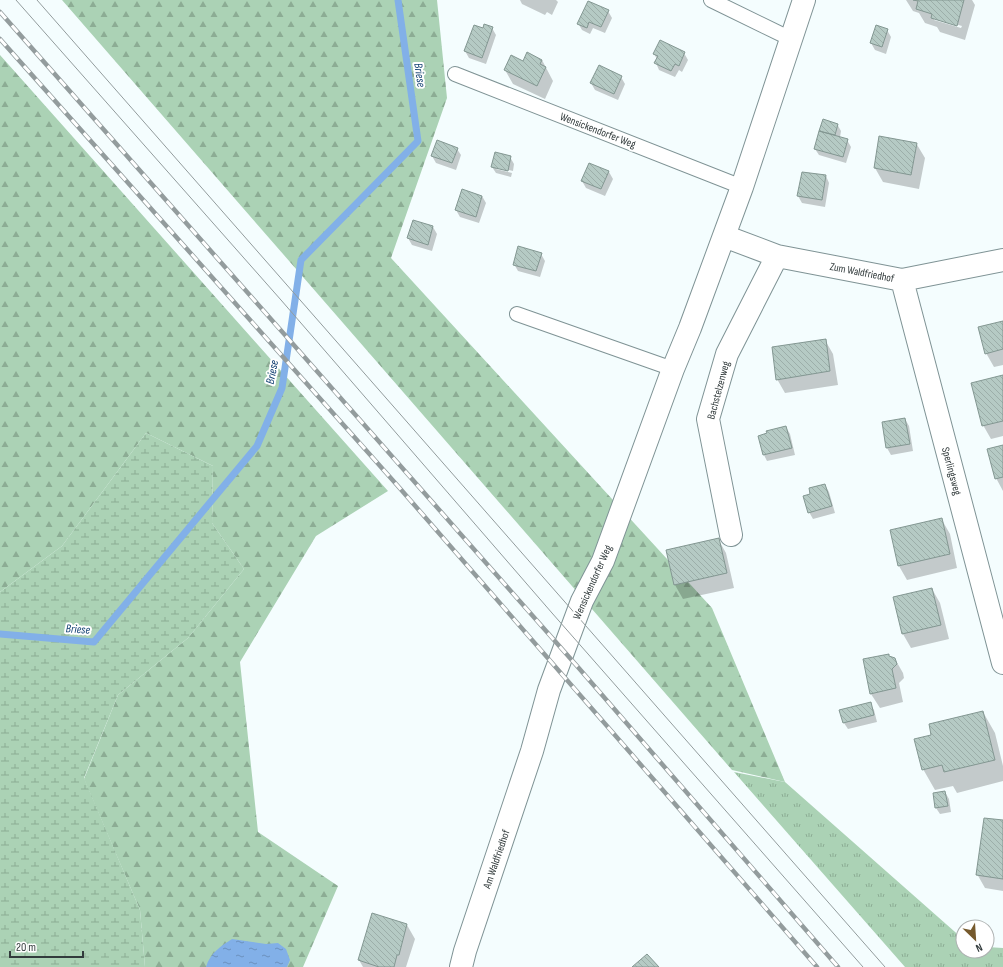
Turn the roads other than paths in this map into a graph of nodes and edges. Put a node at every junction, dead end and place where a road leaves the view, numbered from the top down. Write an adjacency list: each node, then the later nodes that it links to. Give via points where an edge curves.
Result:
1 (710, 0): 3 (lane)
2 (804, 0): 3 (street, Wensickendorfer Weg)
3 (791, 39): 5 (street, Wensickendorfer Weg)
4 (455, 74): 5 (lane, Wensickendorfer Weg)
5 (742, 186): 6 (street, Wensickendorfer Weg)
6 (724, 236): 7 (street, Zum Waldfriedhof); 11 (street, Wensickendorfer Weg)
7 (777, 256): 9 (street, Zum Waldfriedhof); 12 (street, Bachstelzenweg, via 727,354 708,419)
8 (1003, 260): 9 (street, Zum Waldfriedhof)
9 (902, 280): 13 (street, Sperlingsweg)
10 (517, 314): 11 (lane)
11 (673, 369): 14 (street, Wensickendorfer Weg, via 603,561 582,601 554,675)
12 (731, 535)
13 (1003, 663)
14 (532, 751): 15 (street, Am Waldfriedhof)
15 (461, 967)

